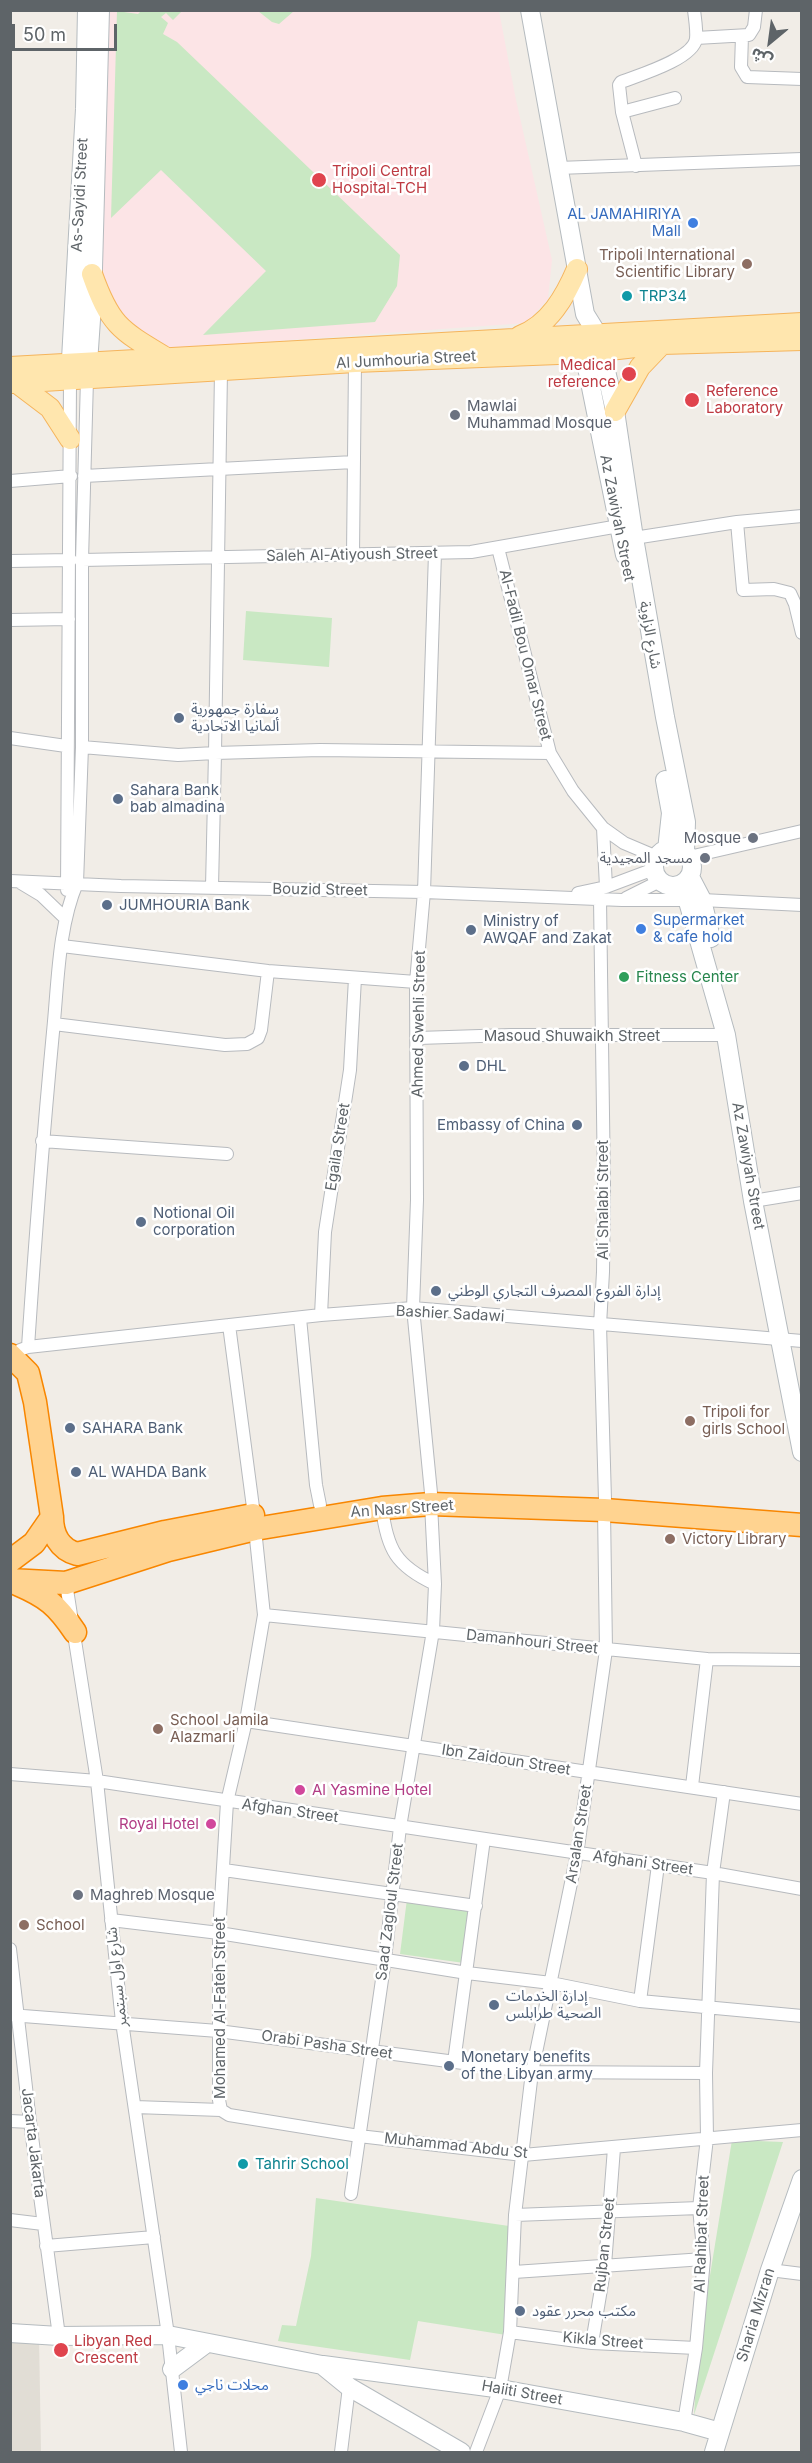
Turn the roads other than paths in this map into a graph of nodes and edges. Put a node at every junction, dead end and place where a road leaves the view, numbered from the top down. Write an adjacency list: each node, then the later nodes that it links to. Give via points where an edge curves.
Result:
1 (87, 10): 24 (main road, As-Sayidi Street)
2 (100, 10): 15 (main road, As-Sayidi Street)
3 (530, 10): 13 (main road)
4 (694, 10): 7 (street)
5 (756, 10): 6 (street, via 753,30)
6 (742, 36): 7 (street); 8 (street, via 741,67 747,76)
7 (696, 38): 10 (street, via 692,48 676,60 621,82 618,90)
8 (801, 79)
9 (675, 98): 10 (street)
10 (622, 112): 12 (street)
11 (801, 159): 12 (street)
12 (636, 166): 13 (street)
13 (558, 168): 14 (main road)
14 (577, 269): 17 (main road, via 564,295 540,326); 19 (main road, شارع الزاوية)
15 (93, 274): 21 (main road, via 101,301 113,321); 24 (main road, As-Sayidi Street)
16 (801, 323): 19 (main road, Al Jumhouria Street)
17 (508, 339): 19 (main road, Al Jumhouria Street); 21 (main road, Al Jumhouria Street)
18 (801, 340): 20 (main road, Al Jumhouria Street)
19 (591, 344): 20 (main road, Al Jumhouria Street); 22 (main road, Al Jumhouria Street); 26 (main road, شارع الزاوية); 34 (main road, Az Zawiyah Street)
20 (662, 344): 26 (main road, via 640,367)
21 (165, 357): 24 (main road, Al Jumhouria Street)
22 (355, 362): 23 (main road, Al Jumhouria Street); 28 (street)
23 (221, 370): 24 (main road, Al Jumhouria Street); 29 (street)
24 (79, 371): 25 (main road, Al Jumhouria Street); 27 (street); 30 (street)
25 (13, 378): 27 (main road, via 50,408)
26 (615, 411): 35 (main road, شارع الزاوية)
27 (70, 439): 30 (street)
28 (354, 462): 29 (street); 38 (street)
29 (219, 469): 30 (street); 39 (street)
30 (78, 476): 31 (street); 40 (street)
31 (10, 481)
32 (801, 516): 33 (street)
33 (737, 522): 35 (street); 44 (street, via 743,590 790,593)
34 (619, 526): 36 (street, Saleh Al-Atiyoush Street); 53 (main road, Az Zawiyah Street, via 669,796)
35 (634, 538): 53 (main road, شارع الزاوية, via 686,822)
36 (498, 548): 37 (street, Saleh Al-Atiyoush Street); 50 (street, Al-Fadil Bou Omar Street)
37 (435, 554): 38 (street, Saleh Al-Atiyoush Street); 48 (street, Ahmed Swehli Street)
38 (353, 555): 39 (street, Saleh Al-Atiyoush Street)
39 (218, 558): 40 (street, Saleh Al-Atiyoush Street); 49 (street)
40 (76, 560): 41 (street, Saleh Al-Atiyoush Street); 43 (street); 47 (street)
41 (10, 561)
42 (10, 620): 43 (street)
43 (69, 620): 46 (street)
44 (801, 633)
45 (10, 738): 46 (street)
46 (66, 746): 55 (street)
47 (82, 747): 49 (street, via 167,754); 55 (street)
48 (430, 752): 49 (street); 50 (street); 59 (street, Ahmed Swehli Street)
49 (215, 753): 56 (street)
50 (550, 753): 51 (street, Al-Fadil Bou Omar Street, via 573,791)
51 (603, 828): 53 (street, Al-Fadil Bou Omar Street, via 624,843); 57 (street)
52 (801, 831): 53 (street)
53 (669, 861): 57 (street); 58 (main road, via 671,886); 58 (main road, Az Zawiyah Street, via 693,867); 62 (street)
54 (14, 881): 55 (street, Bouzid Street); 64 (street, via 41,895)
55 (71, 883): 56 (street, Bouzid Street); 64 (street)
56 (212, 887): 59 (street, Bouzid Street)
57 (606, 887): 60 (street)
58 (691, 890): 62 (street); 63 (street); 70 (main road, Az Zawiyah Street, via 720,987)
59 (424, 892): 60 (street, Bouzid Street); 68 (street, Ahmed Swehli Street)
60 (562, 897): 61 (street)
61 (600, 899): 62 (street); 71 (street, Ali Shalabi Street)
62 (622, 900)
63 (801, 905)
64 (66, 919): 65 (street)
65 (62, 946): 66 (street); 69 (street)
66 (268, 971): 67 (street); 69 (street, via 261,1030 258,1038 247,1044 225,1045)
67 (355, 978): 68 (street); 78 (street, Egaila Street, via 350,1070 325,1232)
68 (416, 982): 72 (street, Ahmed Swehli Street)
69 (54, 1024): 73 (street)
70 (724, 1026): 71 (street, Masoud Shuwaikh Street); 76 (main road, Az Zawiyah Street)
71 (602, 1037): 72 (street, Masoud Shuwaikh Street); 81 (street, Ali Shalabi Street)
72 (418, 1038): 77 (street, Ahmed Swehli Street)
73 (42, 1141): 74 (street); 84 (street)
74 (227, 1154)
75 (801, 1193): 76 (street)
76 (753, 1201): 82 (main road, Az Zawiyah Street)
77 (413, 1308): 78 (street, Bashier Sadawi); 81 (street, Bashier Sadawi); 86 (street, Ahmed Swehli Street)
78 (321, 1315): 79 (street, Bashier Sadawi)
79 (300, 1318): 80 (street, Bashier Sadawi); 87 (street)
80 (229, 1325): 84 (street, Bashier Sadawi); 92 (street, Mohamed Al-Fateh Street)
81 (600, 1325): 82 (street, Bashier Sadawi); 88 (street, Ali Shalabi Street)
82 (781, 1340): 83 (street, Bashier Sadawi); 85 (main road, Az Zawiyah Street)
83 (801, 1341)
84 (16, 1352): 91 (highway, via 35,1402)
85 (801, 1452)
86 (431, 1499): 87 (highway, An Nasr Street, via 379,1496); 88 (highway, An Nasr Street); 89 (highway, An Nasr Street); 99 (street, Ahmed Swehli Street)
87 (320, 1505): 92 (highway, An Nasr Street)
88 (605, 1505): 90 (highway, An Nasr Street); 93 (highway, An Nasr Street); 103 (street, Arsalan Street)
89 (382, 1508): 92 (highway, An Nasr Street); 99 (street, via 386,1536 399,1559 418,1576)
90 (801, 1514)
91 (52, 1517): 94 (highway); 96 (highway, via 34,1543)
92 (255, 1522): 95 (highway, An Nasr Street, via 165,1532); 98 (highway, An Nasr Street); 100 (street, Mohamed Al-Fateh Street)
93 (801, 1525)
94 (57, 1540): 95 (highway); 98 (highway, via 57,1558)
95 (77, 1554): 98 (highway, via 71,1567 76,1575)
96 (10, 1561)
97 (10, 1580): 98 (highway, An Nasr Street); 102 (highway, via 60,1609)
98 (65, 1581): 102 (street, شارع اول سبتمبر)
99 (435, 1584): 101 (street, Saad Zagloul Street)
100 (264, 1615): 101 (street, Damanhouri Street); 106 (street, Mohamed Al-Fateh Street)
101 (433, 1631): 103 (street, Damanhouri Street); 107 (street, Saad Zagloul Street)
102 (75, 1632): 110 (street, شارع اول سبتمبر)
103 (606, 1650): 104 (street, Damanhouri Street); 108 (street, Arsalan Street)
104 (707, 1659): 105 (street, Damanhouri Street); 111 (street)
105 (801, 1660)
106 (246, 1721): 107 (street, Ibn Zaidoun Street); 113 (street, Mohamed Al-Fateh Street)
107 (413, 1746): 108 (street, Ibn Zaidoun Street); 115 (street, Saad Zagloul Street)
108 (588, 1772): 111 (street, Ibn Zaidoun Street); 117 (street, Arsalan Street)
109 (10, 1774): 110 (street, Afghan Street)
110 (97, 1781): 113 (street, Afghan Street); 124 (street, شارع اول سبتمبر)
111 (692, 1786): 112 (street, Ibn Zaidoun Street)
112 (724, 1792): 114 (street, Ibn Zaidoun Street); 120 (street, Al Rahibat Street)
113 (227, 1802): 115 (street, Afghan Street); 119 (street, Mohamed Al-Fateh Street)
114 (801, 1804)
115 (400, 1827): 116 (street, Afghan Street); 122 (street, Saad Zagloul Street)
116 (484, 1839): 117 (street, Afghani Street); 123 (street)
117 (577, 1854): 118 (street, Afghani Street); 129 (street, Arsalan Street)
118 (658, 1865): 120 (street, Afghani Street); 130 (street)
119 (224, 1870): 122 (street); 125 (street, Mohamed Al-Fateh Street)
120 (714, 1873): 121 (street, Afghani Street); 131 (street, Al Rahibat Street)
121 (801, 1889)
122 (393, 1894): 123 (street); 127 (street, Saad Zagloul Street)
123 (476, 1906): 128 (street)
124 (111, 1920): 125 (street); 134 (street, شارع اول سبتمبر)
125 (219, 1932): 127 (street); 135 (street, Mohamed Al-Fateh Street)
126 (10, 1949): 132 (street, Jacarta Jakarta)
127 (385, 1959): 128 (street); 136 (street, Saad Zagloul Street)
128 (467, 1973): 129 (street); 137 (street)
129 (551, 1983): 130 (street); 138 (street, Arsalan Street)
130 (640, 2001): 131 (street)
131 (709, 2009): 133 (street); 139 (street, Al Rahibat Street)
132 (14, 2015): 134 (street, Orabi Pasha Street); 143 (street, Jacarta Jakarta)
133 (801, 2016)
134 (122, 2022): 135 (street, Orabi Pasha Street); 140 (street, شارع اول سبتمبر)
135 (218, 2031): 136 (street, Orabi Pasha Street); 141 (street, Mohamed Al-Fateh Street)
136 (373, 2051): 137 (street, Orabi Pasha Street); 145 (street, Saad Zagloul Street)
137 (454, 2062): 138 (street, Orabi Pasha Street)
138 (532, 2072): 139 (street, Orabi Pasha Street); 148 (street, Arsalan Street)
139 (706, 2073): 146 (street, Al Rahibat Street)
140 (135, 2107): 141 (street, Muhammad Abdu St); 156 (street, شارع اول سبتمبر)
141 (221, 2110): 145 (street, Muhammad Abdu St, via 229,2115)
142 (10, 2121): 143 (street)
143 (30, 2122): 155 (street, Jacarta Jakarta)
144 (801, 2130): 146 (street, Muhammad Abdu St)
145 (359, 2136): 148 (street, Muhammad Abdu St); 150 (street, Saad Zagloul Street)
146 (707, 2138): 147 (street, Muhammad Abdu St); 151 (street, Al Rahibat Street)
147 (614, 2148): 148 (street, Muhammad Abdu St); 152 (street, Rujban Street)
148 (523, 2155): 153 (street, Arsalan Street)
149 (801, 2179): 160 (main road, Sharia Mizran)
150 (351, 2194)
151 (699, 2208): 152 (street); 158 (street, Al Rahibat Street)
152 (609, 2213): 153 (street); 159 (street, Rujban Street)
153 (515, 2215): 161 (street, Arsalan Street)
154 (10, 2220): 155 (street)
155 (44, 2224): 157 (street, Jacarta Jakarta)
156 (154, 2237): 157 (street); 165 (street, شارع اول سبتمبر)
157 (46, 2246): 166 (street, Jacarta Jakarta)
158 (704, 2259): 159 (street); 169 (street, Al Rahibat Street)
159 (605, 2265): 161 (street); 168 (street, Rujban Street)
160 (770, 2270): 162 (street); 175 (main road, Sharia Mizran)
161 (514, 2272): 163 (street, Arsalan Street)
162 (801, 2274)
163 (510, 2332): 168 (street, Kikla Street); 173 (street, Arsalan Street)
164 (10, 2333): 166 (main road, Haiiti Street)
165 (168, 2335): 166 (main road, Haiiti Street); 167 (main road, Haiiti Street); 171 (street, شارع اول سبتمبر)
166 (59, 2336)
167 (207, 2343): 170 (main road, Haiiti Street); 171 (main road)
168 (592, 2343): 169 (street, Kikla Street)
169 (696, 2348): 174 (street, Al Rahibat Street)
170 (322, 2365): 172 (main road, Haiiti Street); 173 (main road, Haiiti Street)
171 (172, 2369): 176 (street, شارع اول سبتمبر)
172 (350, 2387): 177 (street); 178 (main road, Haiiti Street)
173 (500, 2389): 174 (main road, Haiiti Street); 179 (street, Arsalan Street)
174 (684, 2422): 175 (main road, Haiiti Street)
175 (720, 2432): 180 (main road, Sharia Mizran)
176 (181, 2452)
177 (341, 2452)
178 (461, 2452)
179 (476, 2452)
180 (714, 2452)

